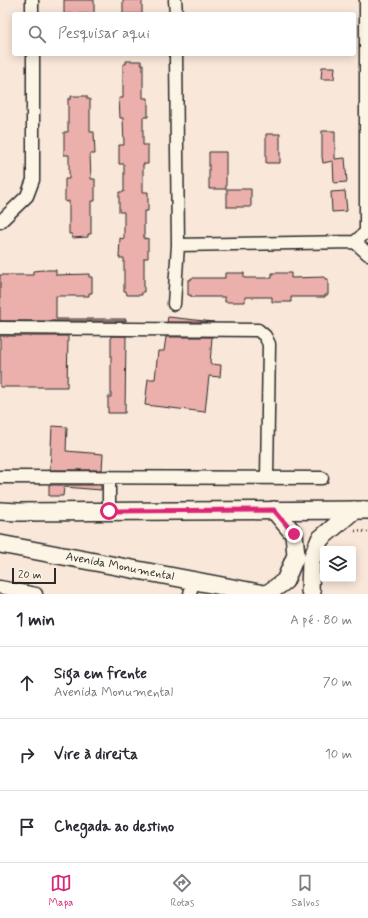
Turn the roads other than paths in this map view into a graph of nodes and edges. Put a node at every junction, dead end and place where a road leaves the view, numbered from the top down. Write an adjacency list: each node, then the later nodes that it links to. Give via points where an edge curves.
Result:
1 (32, 0): 4 (street)
2 (176, 0): 5 (street)
3 (366, 0): 9 (street)
4 (32, 12)
5 (176, 12)
6 (33, 56): 8 (street, via 33,180 27,196)
7 (176, 56): 11 (street)
8 (0, 222)
9 (367, 233): 10 (street)
10 (355, 242): 11 (street); 12 (street)
11 (178, 245): 13 (street)
12 (368, 254)
13 (174, 304)
14 (0, 328): 17 (street, via 258,330 269,344)
15 (0, 477): 16 (street)
16 (109, 477): 17 (street); 22 (street)
17 (267, 478): 18 (street)
18 (322, 478)
19 (0, 510): 22 (street)
20 (274, 510): 21 (street); 22 (street); 27 (street, via 294,534 296,555 285,581)
21 (361, 510): 28 (street, via 320,539 311,561)
22 (109, 511)
23 (0, 544): 25 (street, Avenida Monumental)
24 (0, 587): 26 (street)
25 (198, 588): 27 (street, Avenida Monumental)
26 (36, 594)
27 (265, 594)
28 (312, 594)

